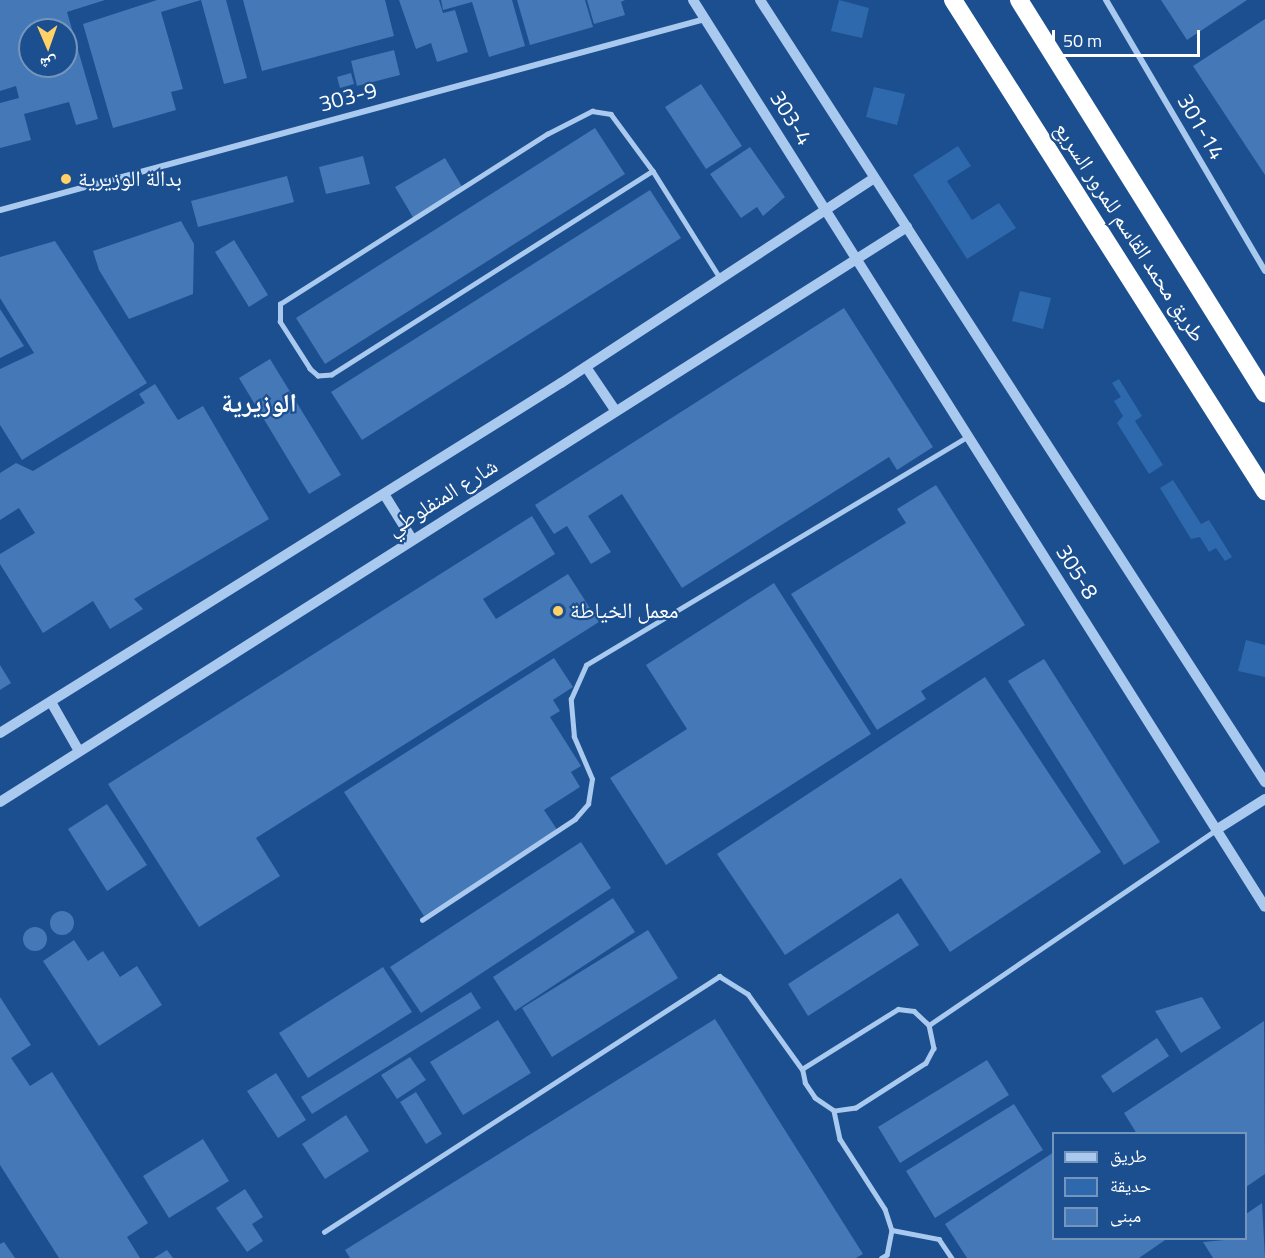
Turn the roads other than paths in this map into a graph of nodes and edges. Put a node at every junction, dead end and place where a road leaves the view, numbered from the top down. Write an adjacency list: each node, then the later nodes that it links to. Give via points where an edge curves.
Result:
1 (693, 0): 6 (street, 303-4)
2 (760, 0): 8 (street, 303-4)
3 (953, 0): 19 (highway, طريق محمد القاسم للمرور السريع)
4 (1019, 0): 16 (highway, طريق محمد القاسم للمرور السريع)
5 (1106, 0): 13 (street, 301-14)
6 (705, 19): 9 (street, 303-4); 10 (street, 303-9)
7 (653, 171): 7 (lane, via 332,375 318,376 310,369 280,322 280,304 547,134 592,111 611,114); 14 (lane)
8 (874, 178): 9 (street, شارع المنفلوطي); 11 (street, 303-4)
9 (825, 208): 12 (street, 303-4); 14 (street, شارع المنفلوطي)
10 (0, 210)
11 (907, 227): 12 (street, شارع المنفلوطي); 25 (street, 305-8)
12 (856, 257): 17 (street, شارع المنفلوطي); 18 (street, 305-8)
13 (1265, 271)
14 (720, 278): 15 (street, شارع المنفلوطي)
15 (586, 367): 17 (street); 20 (street, شارع المنفلوطي)
16 (1265, 394)
17 (615, 410): 21 (street, شارع المنفلوطي)
18 (969, 436): 28 (street, 305-8); 30 (lane, via 586,665 571,699 574,737 592,779 588,804 576,819)
19 (1265, 491)
20 (384, 494): 21 (street); 22 (street, شارع المنفلوطي)
21 (412, 539): 24 (street, شارع المنفلوطي)
22 (51, 702): 23 (street, شارع المنفلوطي); 24 (street)
23 (0, 734)
24 (79, 751): 27 (street, شارع المنفلوطي)
25 (1265, 782)
26 (1265, 799): 28 (street)
27 (0, 802)
28 (1216, 830): 29 (street, 305-8); 31 (lane)
29 (1265, 907)
30 (422, 920)
31 (929, 1025): 32 (lane, via 914,1011 898,1009); 33 (lane, via 934,1048 926,1063 856,1108)
32 (802, 1069): 33 (lane, via 815,1098); 35 (lane, via 748,994 719,976)
33 (834, 1111): 34 (lane, via 840,1138 885,1209)
34 (892, 1230): 36 (lane, via 887,1255); 37 (lane, via 939,1239)
35 (324, 1232)
36 (882, 1258)
37 (952, 1258)

